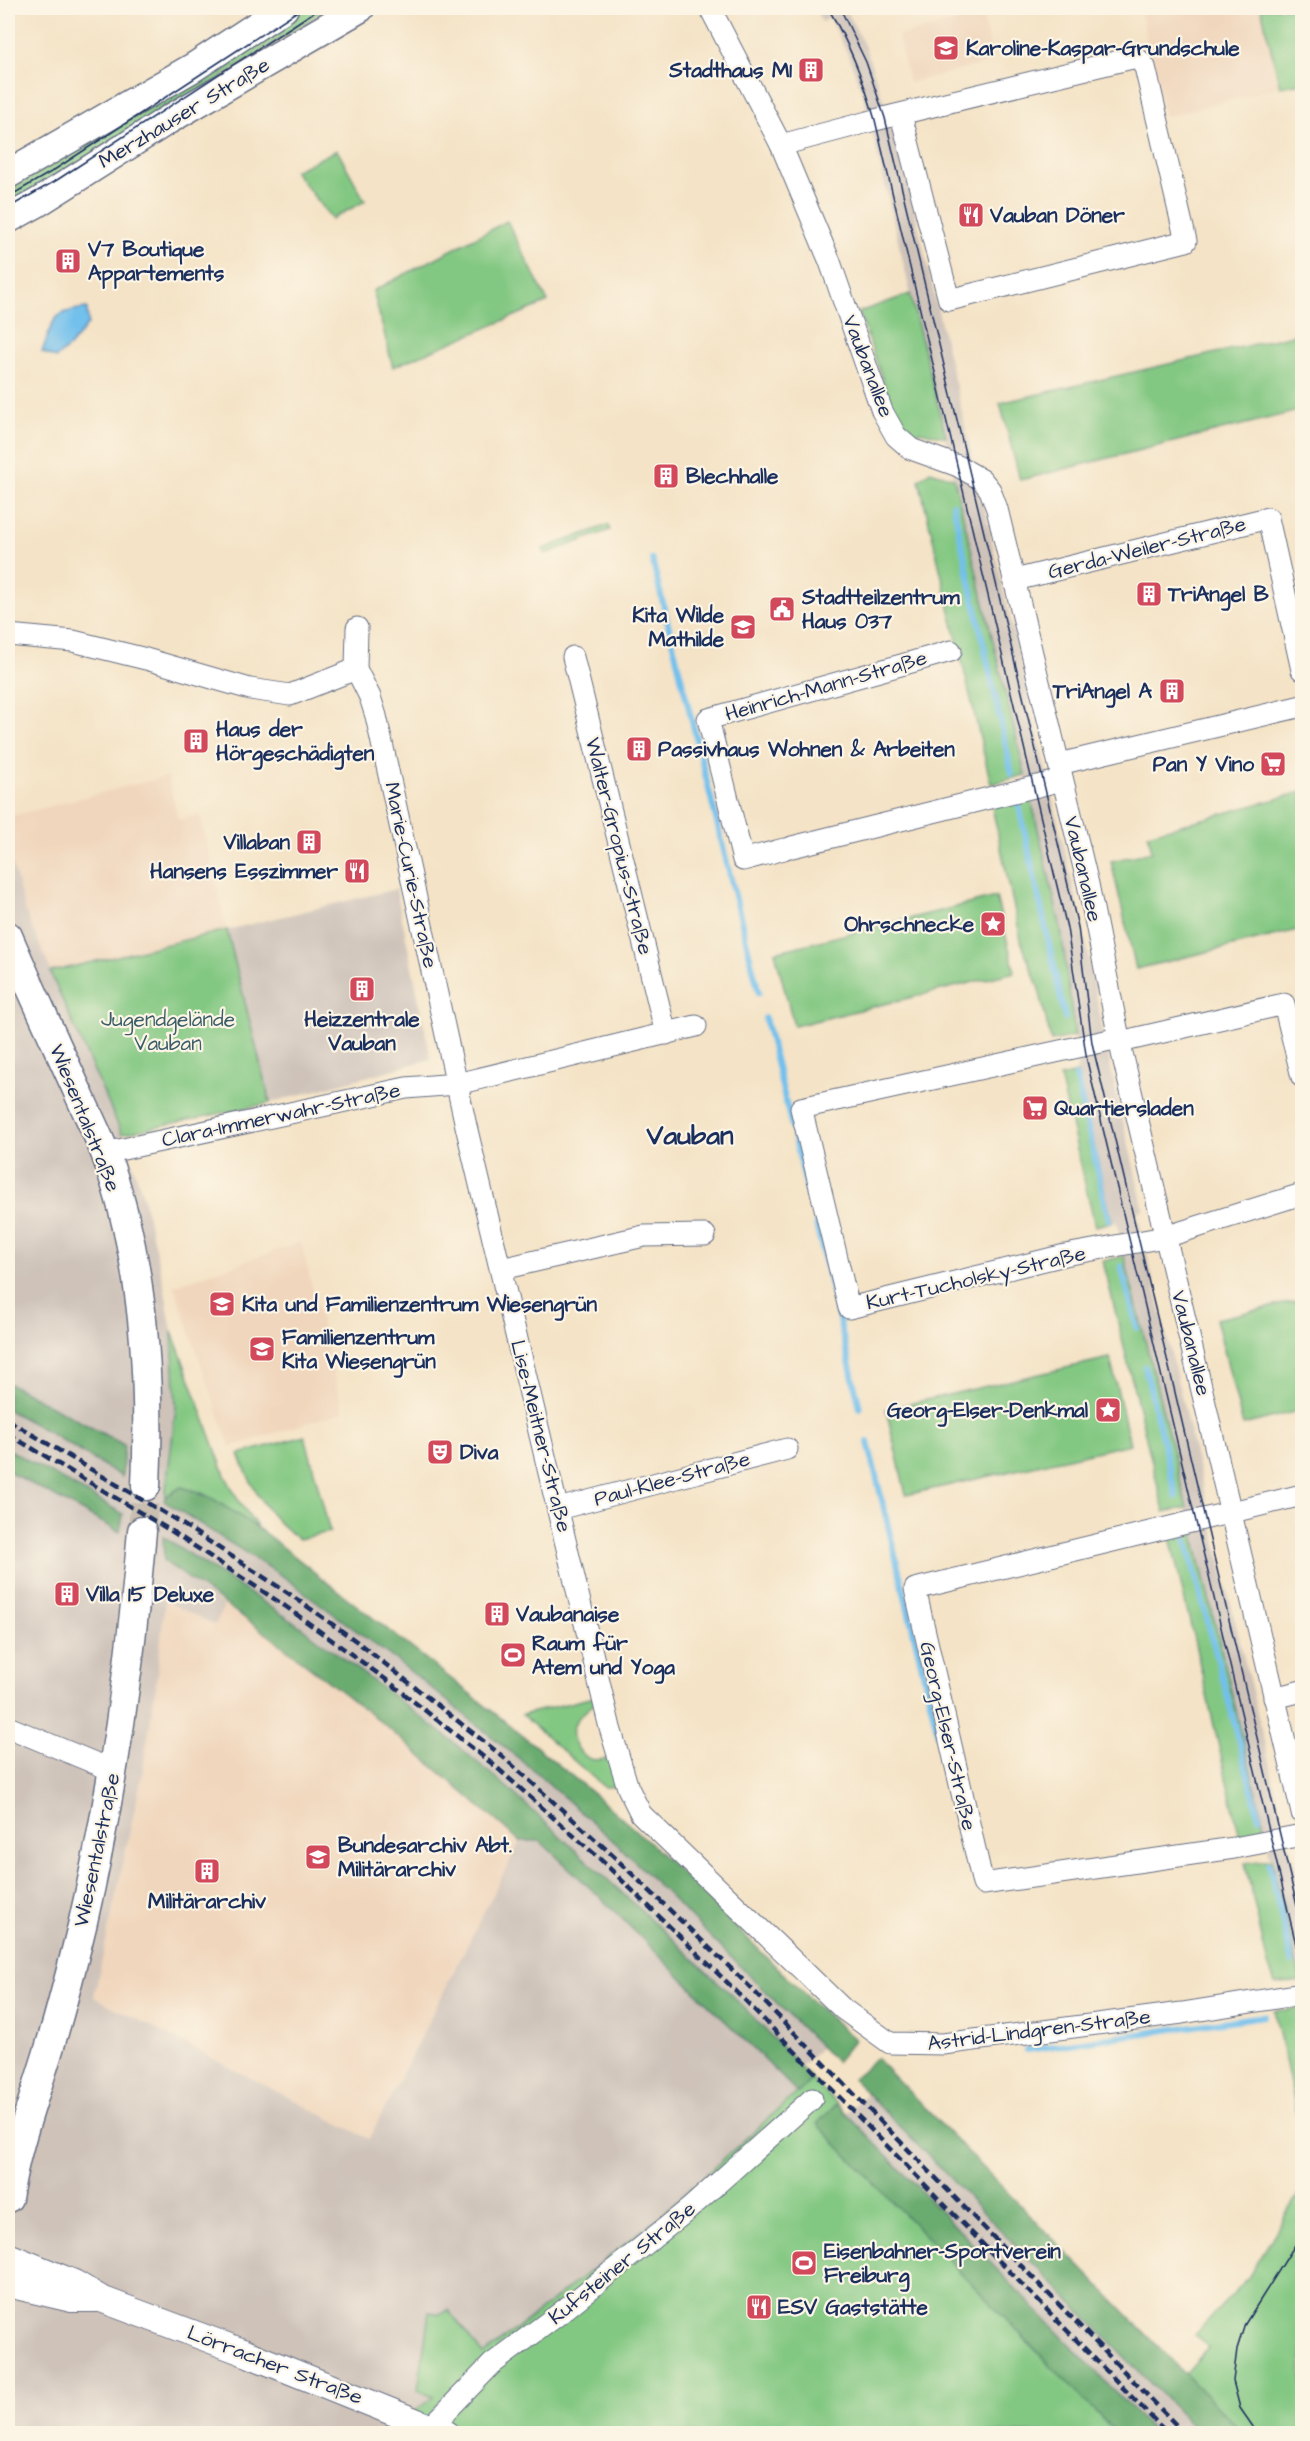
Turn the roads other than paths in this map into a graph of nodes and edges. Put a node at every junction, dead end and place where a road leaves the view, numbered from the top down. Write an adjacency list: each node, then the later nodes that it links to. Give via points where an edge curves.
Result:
1 (284, 8): 8 (main road, Merzhauser Straße, via 194,67)
2 (335, 8): 5 (main road)
3 (360, 8): 5 (main road, Merzhauser Straße)
4 (710, 8): 7 (street, Vaubanallee)
5 (318, 33): 9 (main road, Merzhauser Straße)
6 (901, 115): 6 (street, via 949,300 1186,241 1144,67 1139,60 1132,58); 7 (street)
7 (781, 145): 10 (street, Vaubanallee, via 830,262 882,411 896,436 911,449 958,466 982,480 990,490)
8 (8, 174)
9 (8, 219)
10 (1015, 580): 16 (street, Gerda-Weiler-Straße, via 1268,518); 18 (street, Vaubanallee)
11 (357, 628): 15 (street, Marie-Curie-Straße)
12 (8, 636): 15 (street, via 73,641 250,689 290,695)
13 (951, 651): 18 (street, Heinrich-Mann-Straße, via 708,719 743,860)
14 (573, 657): 21 (street, Walter-Gropius-Straße)
15 (356, 669): 24 (street, Marie-Curie-Straße, via 376,716)
16 (1302, 670)
17 (1302, 706): 18 (street)
18 (1061, 772): 22 (street, Vaubanallee)
19 (8, 936): 25 (main road, Wiesentalstraße)
20 (696, 1026): 21 (street)
21 (666, 1034): 24 (street)
22 (1119, 1040): 23 (street, via 1284,1004); 28 (street, Vaubanallee); 28 (street, Kurt-Tucholsky-Straße, via 801,1108 849,1308 1065,1255)
23 (1302, 1077)
24 (458, 1084): 25 (street, Clara-Immerwahr-Straße, via 406,1088); 29 (street, Lise-Meitner-Straße)
25 (105, 1153): 31 (main road, Wiesentalstraße, via 136,1280 146,1359)
26 (1302, 1194): 28 (street)
27 (705, 1235): 29 (street, via 644,1236)
28 (1165, 1237): 34 (street, Vaubanallee)
29 (501, 1269): 33 (street, Lise-Meitner-Straße)
30 (787, 1449): 33 (street, Paul-Klee-Straße)
31 (146, 1486)
32 (1302, 1495): 34 (street)
33 (558, 1509): 40 (street, Lise-Meitner-Straße)
34 (1232, 1512): 37 (street, Vaubanallee); 42 (street, Georg-Elser-Straße, via 915,1590 919,1612 982,1884)
35 (142, 1531): 39 (main road, Wiesentalstraße)
36 (1302, 1692): 37 (street)
37 (1274, 1698): 41 (street, Vaubanallee)
38 (8, 1727): 39 (street)
39 (114, 1771): 45 (main road, Wiesentalstraße, via 81,1927 46,2060)
40 (628, 1788): 43 (street, Astrid-Lindgren-Straße, via 641,1815 843,2009 890,2043 942,2044)
41 (1302, 1813)
42 (1302, 1835)
43 (1302, 1994)
44 (812, 2099): 50 (street, Kufsteiner Straße, via 689,2209 492,2364)
45 (10, 2166): 46 (main road, Wiesentalstraße)
46 (8, 2198)
47 (8, 2256): 49 (street, Lörracher Straße, via 74,2283)
48 (8, 2284): 49 (street, Lörracher Straße, via 72,2300)
49 (101, 2299): 50 (street, Lörracher Straße)
50 (439, 2430)

